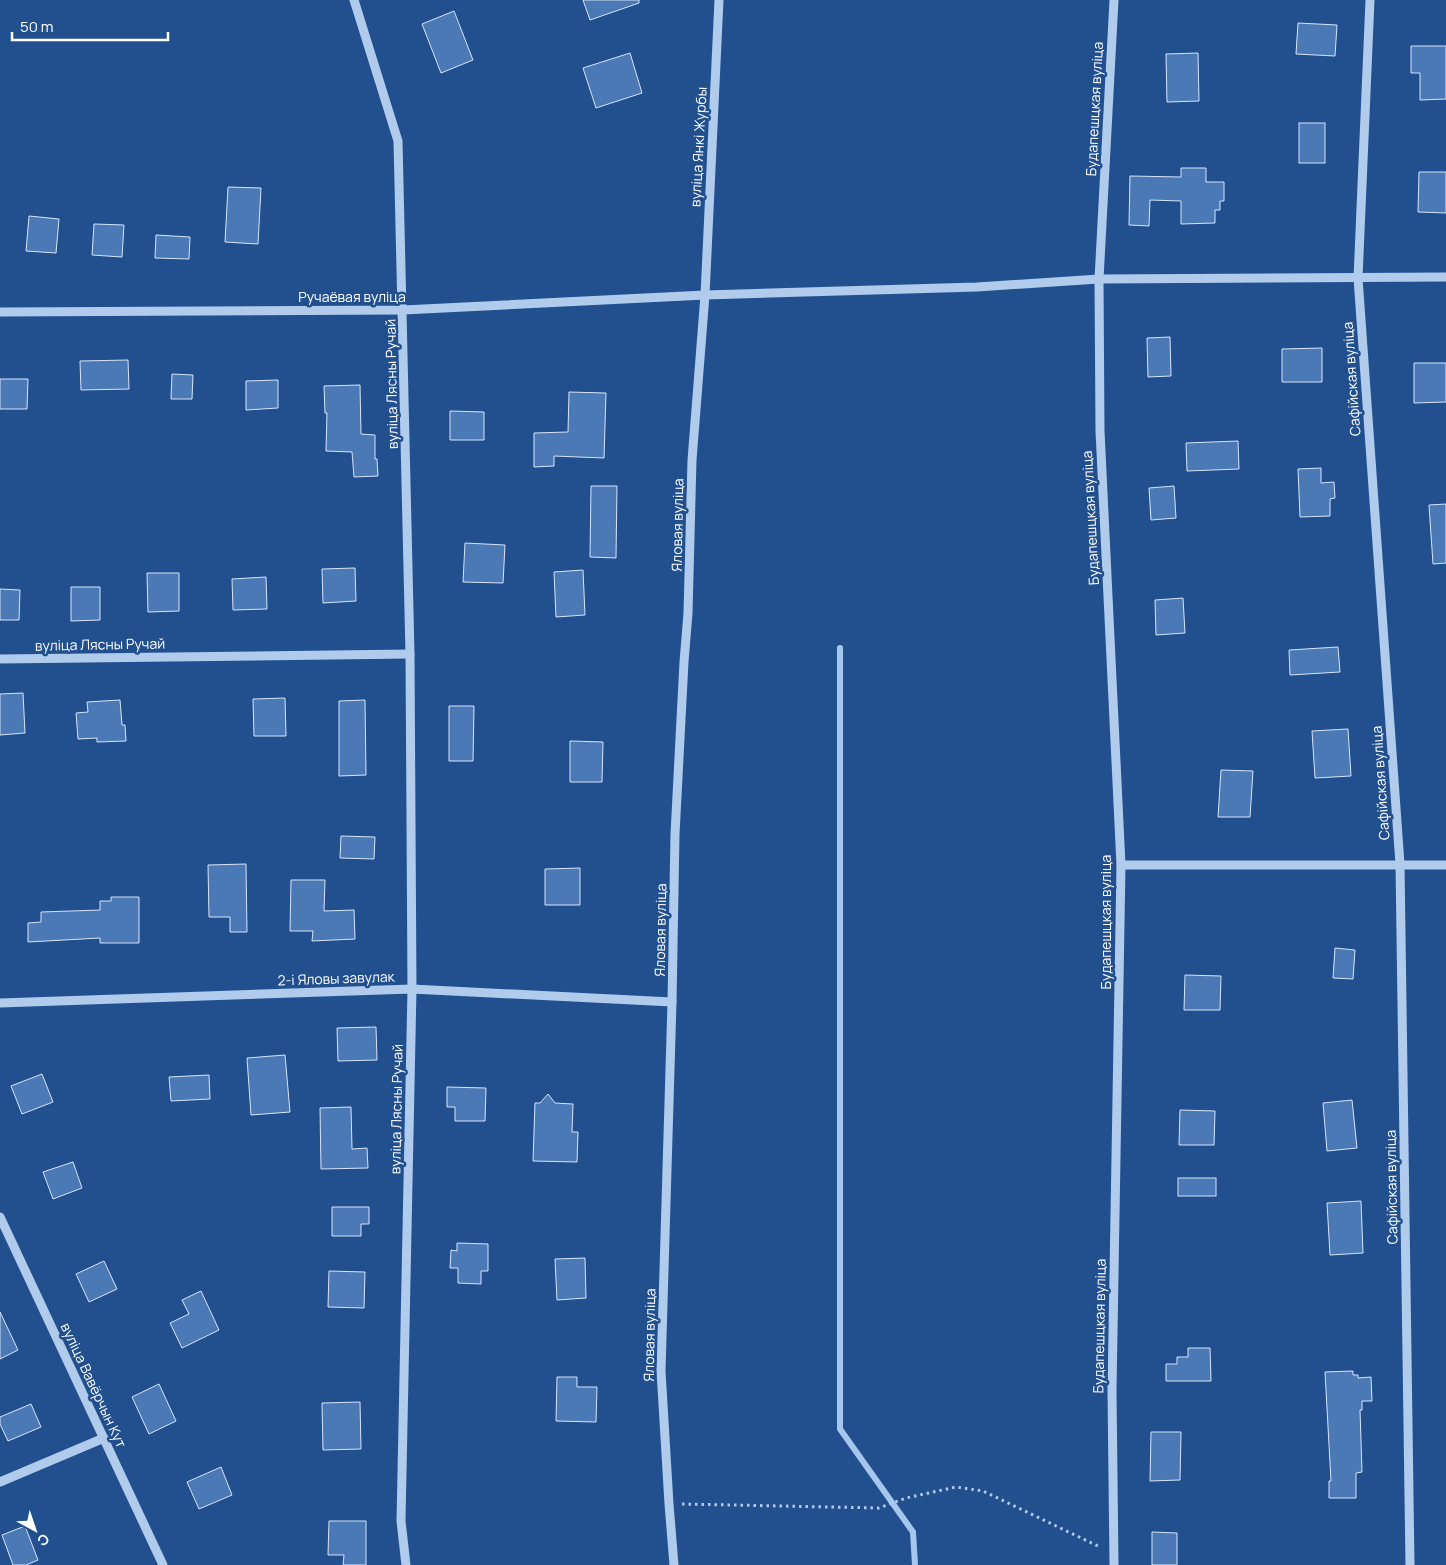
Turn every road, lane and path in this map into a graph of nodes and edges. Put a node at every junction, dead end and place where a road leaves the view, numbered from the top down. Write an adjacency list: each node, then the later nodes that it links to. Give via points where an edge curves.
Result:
1 (354, 0): 9 (street, вуліца Лясны Ручай, via 398,141)
2 (719, 0): 8 (street, вуліца Янкі Журбы)
3 (1114, 0): 7 (street, Будапешцкая вуліца)
4 (1370, 0): 6 (street, Сафійская вуліца)
5 (1446, 277): 6 (street)
6 (1358, 278): 7 (street); 13 (street, Сафійская вуліца)
7 (1099, 279): 8 (street, Ручаёвая вуліца, via 977,287); 14 (street, Будапешцкая вуліца, via 1100,431)
8 (705, 295): 9 (street, Ручаёвая вуліца); 17 (street, Яловая вуліца, via 692,460 688,613 675,834)
9 (403, 310): 10 (street, Ручаёвая вуліца); 11 (street, вуліца Лясны Ручай)
10 (0, 312)
11 (410, 654): 12 (street, вуліца Лясны Ручай); 16 (street, вуліца Лясны Ручай)
12 (0, 659)
13 (1400, 864): 14 (street); 15 (street); 28 (street, Сафійская вуліца)
14 (1121, 865): 23 (street, Будапешцкая вуліца, via 1112,1391)
15 (1446, 865)
16 (412, 989): 17 (street, 2-і Яловы завулак); 18 (street, 2-і Яловы завулак); 25 (street, вуліца Лясны Ручай, via 401,1521)
17 (672, 1002): 22 (street, Яловая вуліца, via 661,1371)
18 (0, 1003)
19 (0, 1217): 20 (street, вуліца Вавёрчын Кут)
20 (104, 1438): 21 (street); 24 (street, вуліца Вавёрчын Кут)
21 (0, 1482)
22 (669, 1504): 23 (path, via 879,1508 906,1498 956,1487 983,1491); 26 (street, Яловая вуліца)
23 (1114, 1554): 27 (street, Будапешцкая вуліца)
24 (162, 1565)
25 (406, 1565)
26 (674, 1565)
27 (1114, 1565)
28 (1410, 1565)

